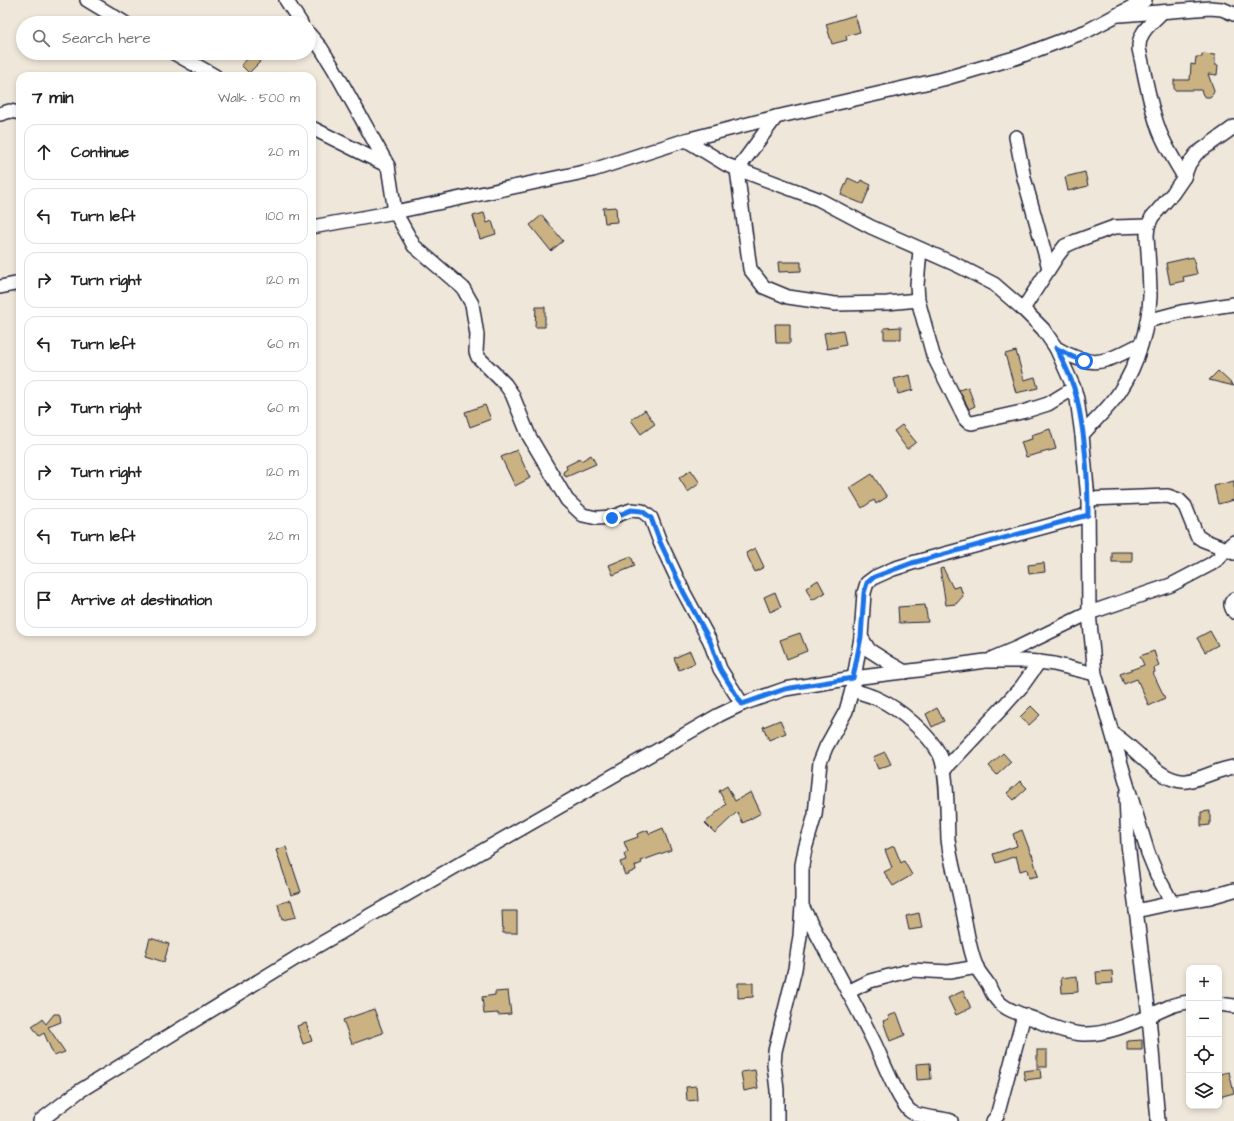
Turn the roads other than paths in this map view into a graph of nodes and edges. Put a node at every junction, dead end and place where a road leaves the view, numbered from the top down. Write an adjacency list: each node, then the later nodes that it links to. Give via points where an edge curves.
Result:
1 (87, 0): 6 (street)
2 (286, 0): 7 (street)
3 (1146, 0): 8 (street)
4 (1162, 12): 5 (street, via 1210,8); 8 (street); 21 (street, via 1141,35 1139,49 1157,127)
5 (1234, 14)
6 (113, 16)
7 (296, 16)
8 (1116, 16): 14 (street, via 1087,31 1018,57 943,79)
9 (316, 42): 19 (street, via 334,69)
10 (186, 60): 11 (street)
11 (208, 72)
12 (16, 112): 13 (street)
13 (0, 114)
14 (776, 117): 18 (street); 20 (street)
15 (1234, 127): 21 (street, via 1196,154)
16 (316, 130): 19 (street)
17 (1016, 137): 26 (street, via 1024,178)
18 (686, 140): 20 (street); 22 (street, via 593,170)
19 (388, 166): 22 (street)
20 (737, 170): 25 (street, via 818,199); 29 (street, via 750,269 764,287 788,296 835,304)
21 (1184, 177): 24 (street, via 1152,217)
22 (395, 212): 23 (street); 49 (street, via 414,246 466,293 472,304 478,358 512,394 529,436 567,500 583,515 612,518 631,510 642,511 651,518 683,591 710,641 720,669)
23 (316, 226)
24 (1148, 226): 26 (street, via 1114,227 1076,241 1066,246); 32 (street, via 1150,296)
25 (920, 250): 29 (street); 31 (street, via 994,284)
26 (1050, 268): 31 (street)
27 (16, 284): 28 (street)
28 (0, 286)
29 (918, 300): 35 (street, via 933,355 968,422 1048,404)
30 (1234, 304): 32 (street, via 1181,312)
31 (1024, 309): 34 (street, via 1043,329)
32 (1147, 321): 33 (street)
33 (1141, 344): 34 (street, via 1102,362 1084,361); 36 (street, via 1120,392)
34 (1056, 348): 35 (street)
35 (1074, 388): 36 (street)
36 (1082, 435): 37 (street)
37 (1088, 498): 38 (street); 39 (street, via 1168,496 1179,500 1185,506 1197,536 1211,544)
38 (1088, 515): 42 (street); 43 (street, via 912,563 874,577 867,583 864,593)
39 (1231, 548): 42 (street, via 1211,564 1171,585)
40 (1234, 599): 41 (street, via 1231,606)
41 (1234, 612)
42 (1089, 614): 44 (street); 47 (street)
43 (861, 637): 46 (street, via 869,650); 48 (street)
44 (986, 661): 45 (street); 46 (street)
45 (1039, 662): 47 (street); 52 (street, via 1022,686)
46 (905, 672): 48 (street)
47 (1095, 674): 50 (street)
48 (853, 684): 49 (street, via 785,689); 52 (street, via 896,710 915,725 934,746); 56 (street, via 846,711 820,762 817,804 802,865)
49 (742, 704): 65 (street, via 296,958 78,1092)
50 (1113, 734): 51 (street, via 1129,744 1164,776 1175,780 1186,781); 53 (street)
51 (1234, 767)
52 (944, 770): 58 (street, via 950,850)
53 (1126, 781): 55 (street, via 1148,853); 57 (street, via 1128,844)
54 (1234, 890): 55 (street)
55 (1172, 903): 57 (street)
56 (802, 906): 59 (street); 66 (street, via 795,969 775,1051)
57 (1136, 910): 64 (street)
58 (976, 967): 59 (street, via 949,972 912,970 870,981); 63 (street, via 999,1002)
59 (848, 992): 67 (street, via 905,1104 915,1114)
60 (1186, 1002): 64 (street, via 1172,1005)
61 (1222, 1004): 62 (street)
62 (1234, 1006)
63 (1024, 1015): 64 (street, via 1068,1032 1084,1034 1100,1033); 68 (street, via 997,1116)
64 (1149, 1016): 69 (street)
65 (40, 1121)
66 (777, 1121)
67 (951, 1121)
68 (993, 1121)
69 (1158, 1121)

